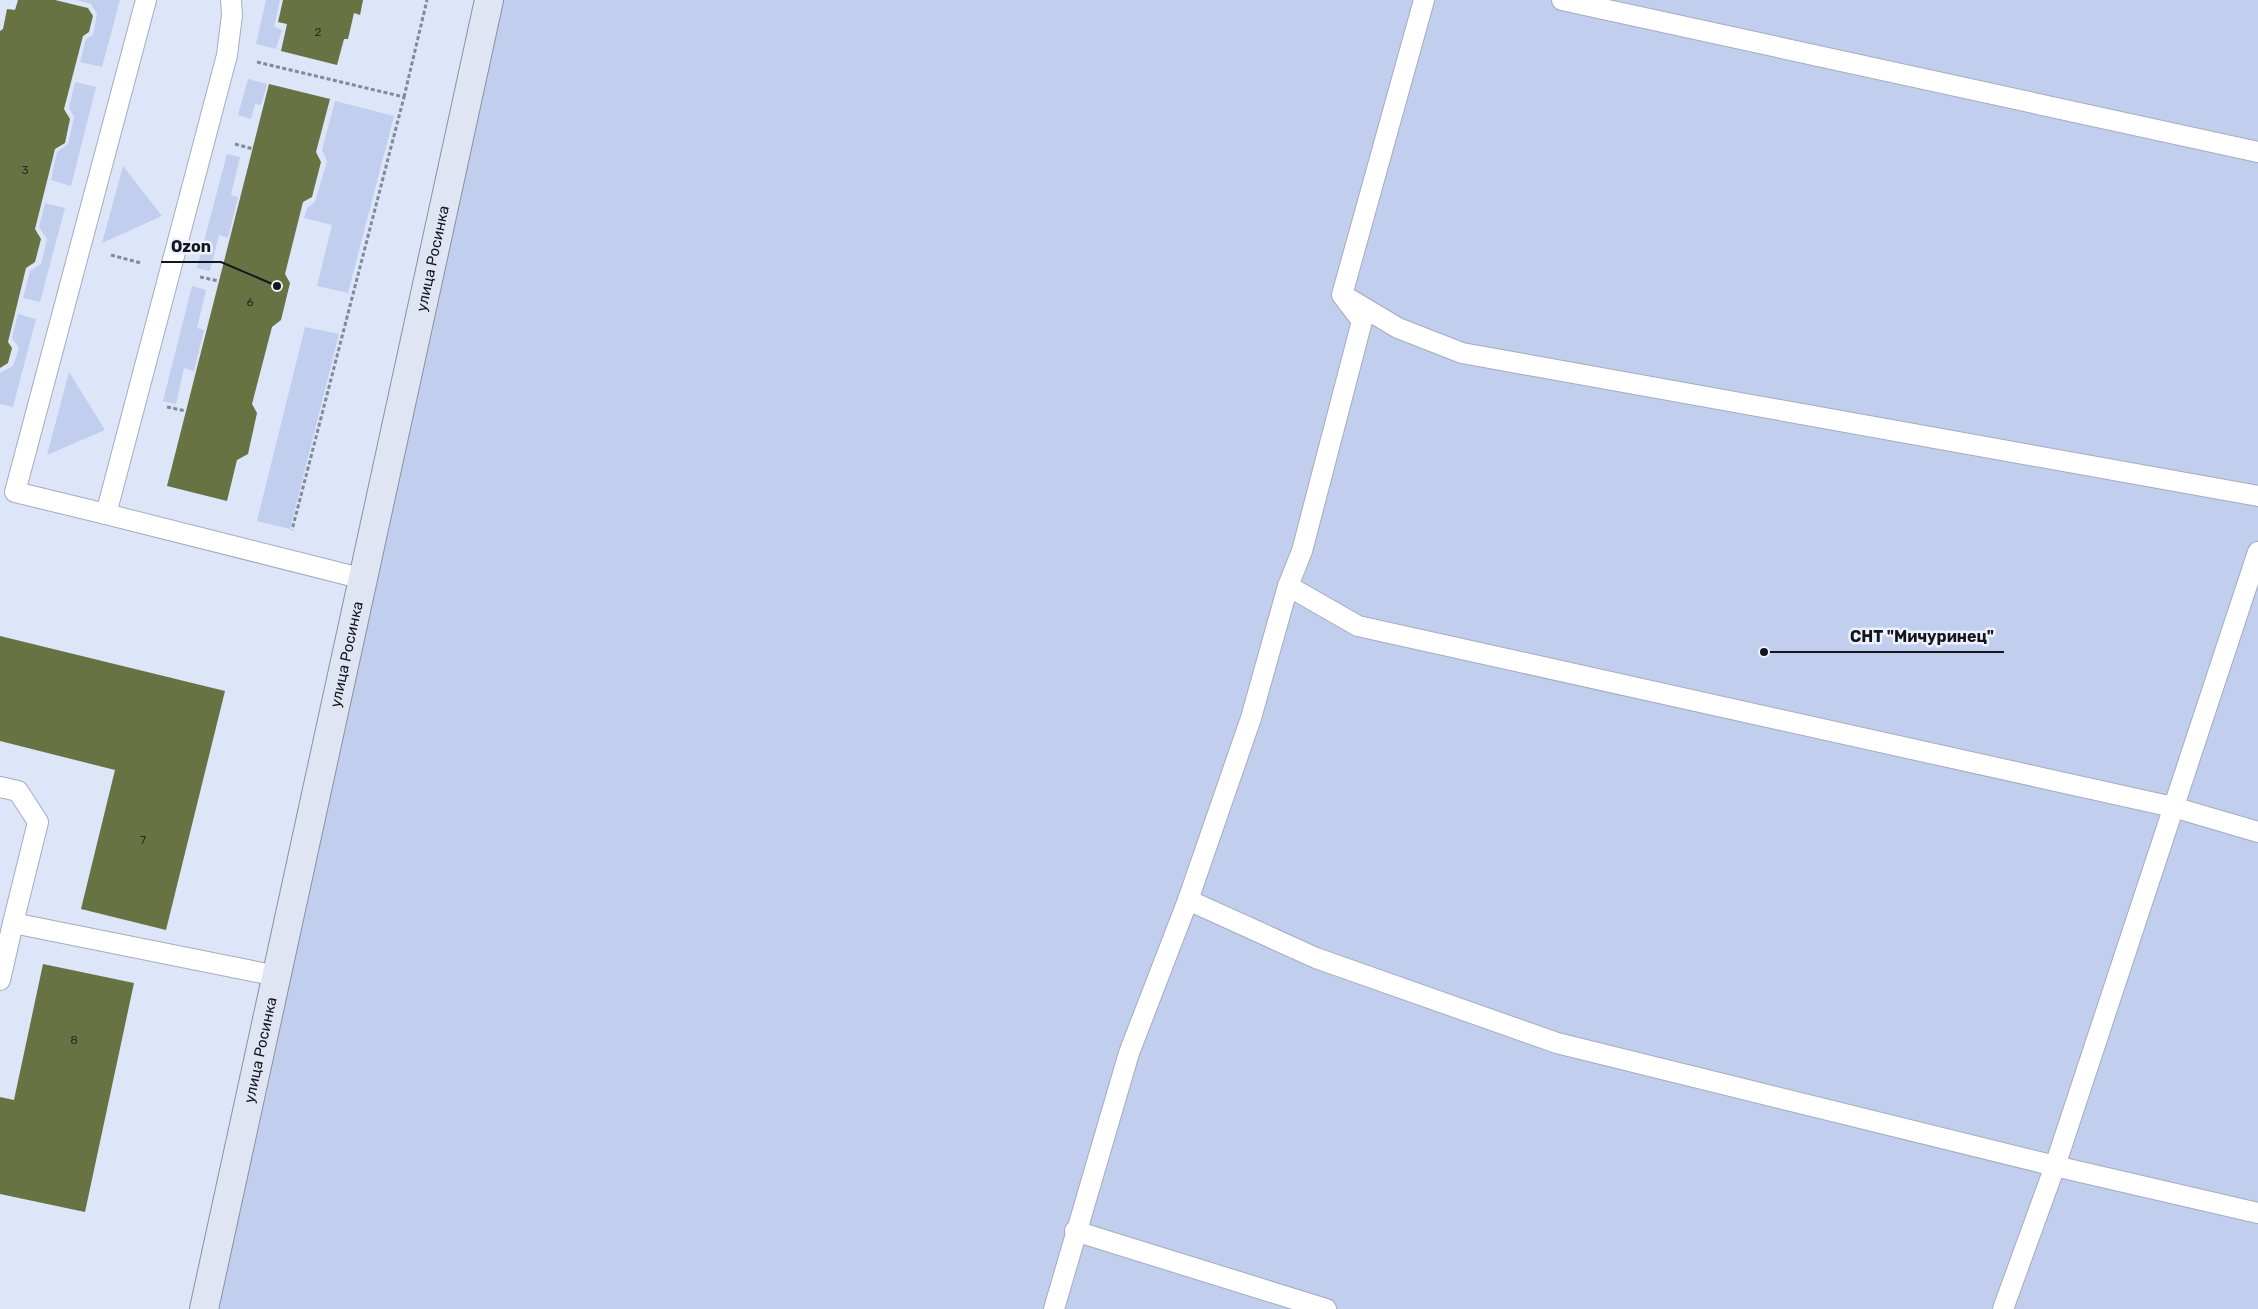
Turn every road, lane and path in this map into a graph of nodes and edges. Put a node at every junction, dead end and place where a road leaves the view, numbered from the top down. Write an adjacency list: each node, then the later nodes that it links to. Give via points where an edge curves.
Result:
1 (146, 0): 11 (lane)
2 (231, 0): 7 (lane)
3 (427, 0): 8 (path)
4 (488, 0): 16 (main road, улица Росинка)
5 (1424, 0): 10 (lane)
6 (1562, 0): 9 (lane)
7 (227, 55): 8 (path); 13 (lane)
8 (404, 97): 15 (path)
9 (2258, 152)
10 (1342, 295): 12 (lane, via 1398,328 1462,353); 17 (lane, via 1362,322 1302,551)
11 (7, 491): 13 (lane)
12 (2258, 496)
13 (106, 514): 15 (lane)
14 (2258, 552): 19 (lane)
15 (285, 558): 16 (lane)
16 (364, 580): 23 (main road, улица Росинка)
17 (1288, 586): 19 (lane, via 1358,626); 21 (lane, via 1251,718)
18 (0, 787): 22 (lane, via 18,791 38,822)
19 (2173, 807): 20 (lane); 25 (lane)
20 (2258, 832)
21 (1188, 900): 25 (lane, via 1316,958 1557,1043); 27 (lane, via 1129,1053)
22 (13, 923): 23 (lane); 24 (lane)
23 (277, 976): 28 (main road, улица Росинка)
24 (0, 980)
25 (2055, 1166): 26 (lane); 31 (lane)
26 (2258, 1213)
27 (1076, 1231): 29 (lane); 30 (lane)
28 (204, 1309)
29 (1054, 1309)
30 (1326, 1309)
31 (2003, 1309)

